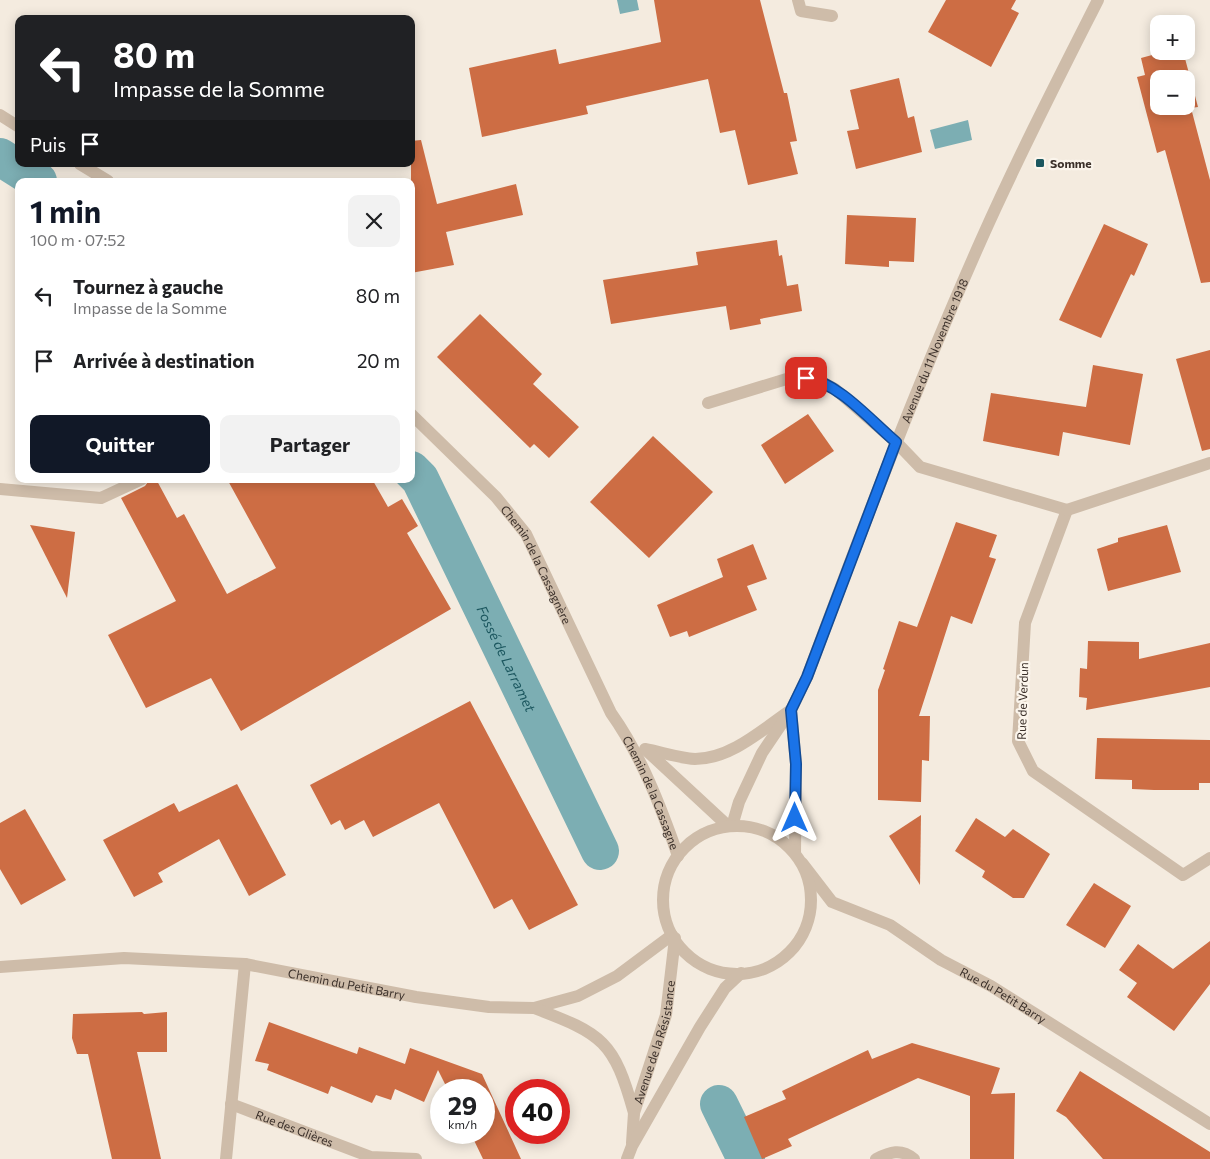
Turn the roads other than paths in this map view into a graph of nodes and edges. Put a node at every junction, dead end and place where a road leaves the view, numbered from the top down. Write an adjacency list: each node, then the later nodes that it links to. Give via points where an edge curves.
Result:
1 (798, 0): 3 (street, via 800,11)
2 (1098, 0): 10 (street, Avenue du 11 Novembre 1918, via 1017,161)
3 (832, 16)
4 (0, 115): 5 (street)
5 (15, 124)
6 (85, 167): 7 (street)
7 (103, 178)
8 (708, 403): 10 (street, via 793,377 818,380 835,389)
9 (415, 418): 16 (street, Chemin de la Cassagnère, via 496,497 526,534 611,713)
10 (896, 442): 14 (street, via 920,467); 15 (street, Avenue du 11 Novembre 1918, via 807,677)
11 (1210, 463): 14 (street)
12 (133, 483): 13 (street, via 101,498)
13 (0, 489)
14 (1067, 510): 21 (street, Rue de Verdun, via 1025,623 1018,741 1033,771 1183,875)
15 (791, 710): 17 (street, via 744,742 713,756 695,759); 18 (street, Avenue du 11 Novembre 1918, via 762,753); 20 (street)
16 (629, 739): 17 (street, Chemin de la Cassagne); 19 (street, Chemin de la Cassagne)
17 (645, 749): 18 (street, Chemin de la Cassagne)
18 (730, 826): 19 (street, via 700,836); 20 (street, via 767,832 787,844)
19 (678, 856): 22 (street, via 667,877 663,901)
20 (798, 858): 25 (street, via 811,893 809,916 801,937 780,960 762,969); 29 (street, Rue du Petit Barry, via 832,902 890,925 941,960 991,986)
21 (1210, 858)
22 (673, 937): 25 (street, via 698,963 719,971); 26 (street, Chemin du Petit Barry, via 617,976 578,996); 28 (street, Avenue de la Résistance, via 666,1015)
23 (245, 964): 24 (street, Chemin du Petit Barry, via 124,958); 26 (street, Chemin du Petit Barry, via 416,997 489,1007); 27 (street)
24 (0, 968)
25 (742, 973): 30 (street, Avenue de la Résistance, via 725,988 700,1027)
26 (534, 1008): 28 (street, via 580,1027 601,1040 624,1076)
27 (231, 1104): 31 (street); 32 (street, Rue des Glières, via 371,1157)
28 (634, 1113): 30 (street, Avenue de la Résistance)
29 (1210, 1124)
30 (632, 1146): 33 (street, Avenue de la Résistance)
31 (226, 1159)
32 (416, 1159)
33 (627, 1159)
34 (876, 1159): 35 (street, via 892,1152 906,1153)
35 (914, 1159)

